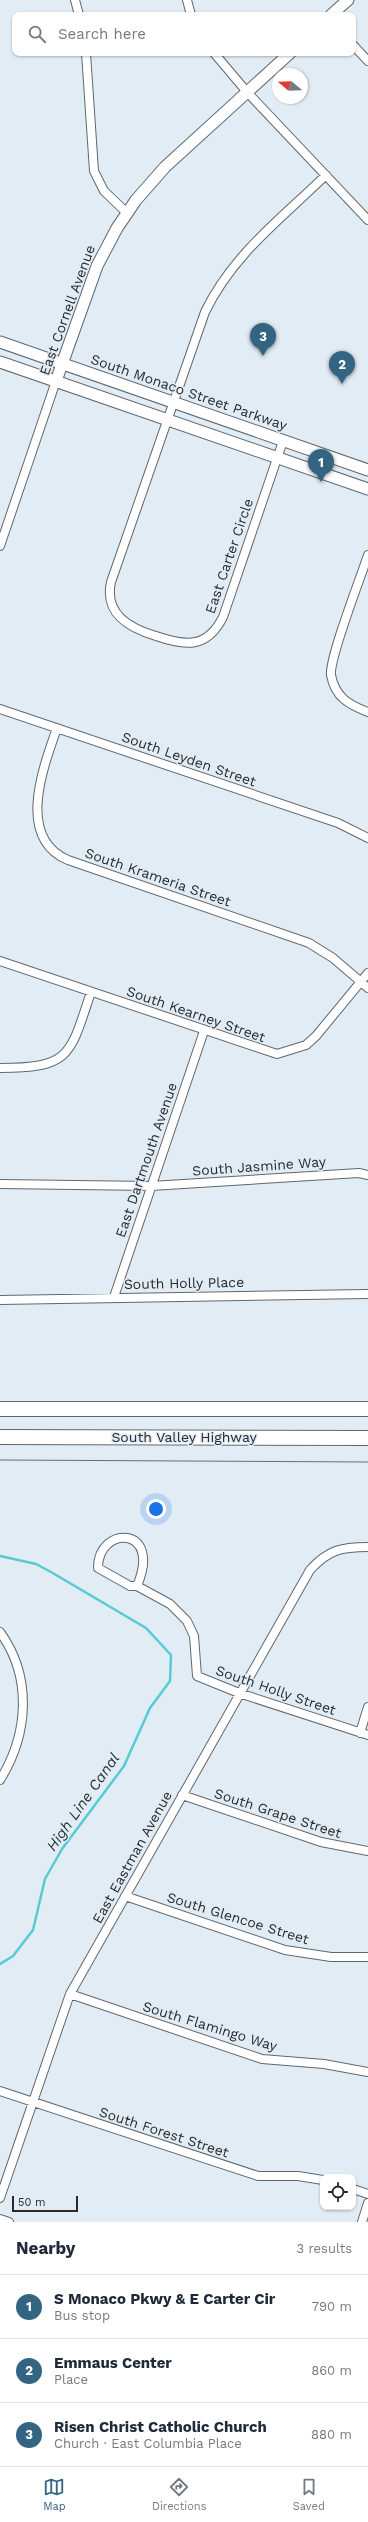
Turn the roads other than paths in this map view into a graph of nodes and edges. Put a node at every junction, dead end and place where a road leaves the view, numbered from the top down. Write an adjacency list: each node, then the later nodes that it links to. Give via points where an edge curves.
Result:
1 (75, 0): 4 (street)
2 (187, 0): 5 (street)
3 (348, 0): 6 (main road)
4 (78, 12)
5 (190, 12)
6 (334, 12)
7 (356, 48): 11 (street)
8 (86, 56): 14 (street, via 94,171 104,191)
9 (217, 56): 12 (street)
10 (287, 56): 12 (main road, East Cornell Avenue)
11 (368, 61)
12 (247, 92): 13 (street); 14 (main road, East Cornell Avenue, via 154,178)
13 (326, 175): 15 (street); 20 (street, East Carter Circle, via 256,241 227,273 205,312)
14 (127, 213): 18 (main road, East Cornell Avenue, via 97,266)
15 (368, 220)
16 (0, 342): 18 (main road, South Monaco Street Parkway)
17 (0, 362): 19 (main road)
18 (62, 364): 19 (main road, East Cornell Avenue); 20 (main road, South Monaco Street Parkway)
19 (56, 381): 21 (main road); 26 (street, East Cornell Avenue)
20 (174, 403): 21 (street, East Carter Circle); 22 (main road, South Monaco Street Parkway)
21 (168, 420): 23 (main road); 23 (street, East Carter Circle, via 110,588 112,604 117,614 128,625 178,644 203,640 218,626)
22 (283, 441): 23 (street, East Carter Circle); 24 (main road, South Monaco Street Parkway)
23 (277, 458): 25 (main road)
24 (368, 470)
25 (368, 489)
26 (0, 546)
27 (368, 555): 29 (street, via 331,666 334,685 343,700)
28 (0, 709): 30 (street, South Leyden Street)
29 (368, 712)
30 (57, 728): 31 (street, South Leyden Street, via 338,823); 34 (street, South Krameria Street, via 42,772 39,790 40,830 42,838 52,852 68,860 309,943 333,958)
31 (368, 838)
32 (0, 961): 36 (street, South Kearney Street)
33 (368, 973): 34 (street)
34 (360, 982): 35 (street, South Krameria Street); 37 (street, South Kearney Street, via 316,1036 306,1045 290,1052 277,1054)
35 (368, 988)
36 (91, 992): 37 (street, South Kearney Street); 38 (street, via 76,1037 65,1054 40,1067)
37 (204, 1031): 41 (street, East Dartmouth Avenue)
38 (0, 1068)
39 (368, 1175): 41 (street, South Jasmine Way, via 359,1173)
40 (0, 1184): 41 (street, South Jasmine Way)
41 (151, 1186): 43 (street, East Dartmouth Avenue)
42 (368, 1294): 43 (street, South Holly Place)
43 (114, 1297): 44 (street, South Holly Place)
44 (0, 1300)
45 (0, 1409): 46 (highway, South Valley Highway)
46 (368, 1409)
47 (0, 1437): 48 (highway, South Valley Highway)
48 (278, 1438): 49 (highway, South Valley Highway); 50 (highway)
49 (368, 1438)
50 (368, 1442)
51 (368, 1547): 54 (street, East Eastman Avenue, via 345,1547 331,1552 310,1570)
52 (137, 1586): 52 (street, South Holly Street, via 130,1586 98,1568 100,1554 114,1539 133,1539 144,1552 144,1572); 54 (street, South Holly Street, via 170,1604 187,1621 194,1636 197,1676)
53 (0, 1632): 57 (street, via 14,1658 22,1694 21,1734 12,1760)
54 (239, 1693): 56 (street, South Holly Street); 58 (street, East Eastman Avenue)
55 (368, 1707): 56 (street)
56 (364, 1734)
57 (0, 1780)
58 (182, 1795): 59 (street, South Grape Street, via 321,1842); 60 (street, East Eastman Avenue)
59 (368, 1851)
60 (125, 1896): 61 (street, South Glencoe Street, via 285,1950 331,1957); 62 (street, East Eastman Avenue)
61 (368, 1957)
62 (70, 1994): 63 (street, South Flamingo Way, via 262,2059 324,2064); 65 (street, East Eastman Avenue)
63 (368, 2072)
64 (0, 2091): 65 (street, South Forest Street)
65 (33, 2102): 66 (street, South Forest Street, via 258,2176 298,2176); 69 (street, East Eastman Avenue)
66 (320, 2180)
67 (356, 2190): 68 (street)
68 (368, 2194)
69 (0, 2198)
70 (368, 2203): 73 (street)
71 (0, 2219): 72 (street)
72 (8, 2222)
73 (362, 2222)

